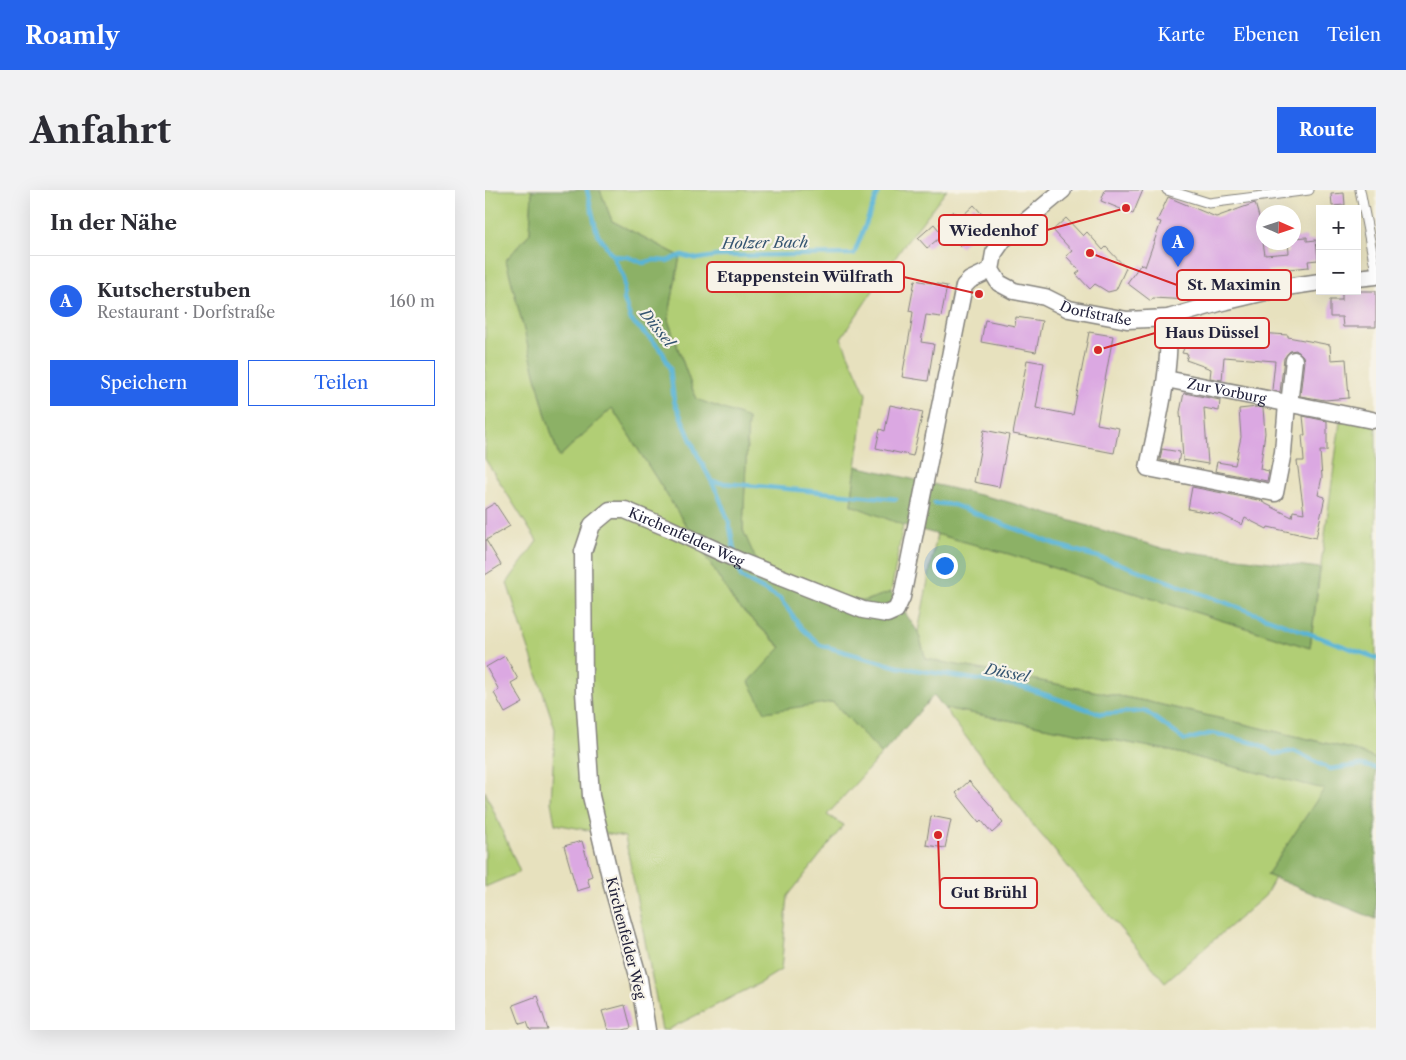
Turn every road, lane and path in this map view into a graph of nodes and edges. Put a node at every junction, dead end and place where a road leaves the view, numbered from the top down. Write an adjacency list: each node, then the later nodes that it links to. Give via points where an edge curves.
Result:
1 (1063, 190): 5 (street, via 1003,240 994,253)
2 (1167, 190): 3 (lane, via 1209,203)
3 (1309, 190)
4 (1360, 190): 6 (lane)
5 (991, 270): 9 (street, Dorfstraße, via 999,282 1014,291 1045,297 1069,310 1127,320); 14 (street, Kirchenfelder Weg, via 964,286 902,597 896,610 887,614 863,610 741,562 625,510 610,510 592,525 583,552 584,692 591,796 639,980)
6 (1376, 274): 7 (street)
7 (1361, 277)
8 (1316, 283): 9 (street, Dorfstraße, via 1219,303)
9 (1168, 318): 11 (street)
10 (1294, 360): 12 (street, Zur Vorburg)
11 (1166, 379): 12 (street, Zur Vorburg); 12 (street, Zur Vorburg, via 1148,468 1160,477 1275,494)
12 (1287, 404): 13 (street, Zur Vorburg)
13 (1372, 420)
14 (647, 1030)

